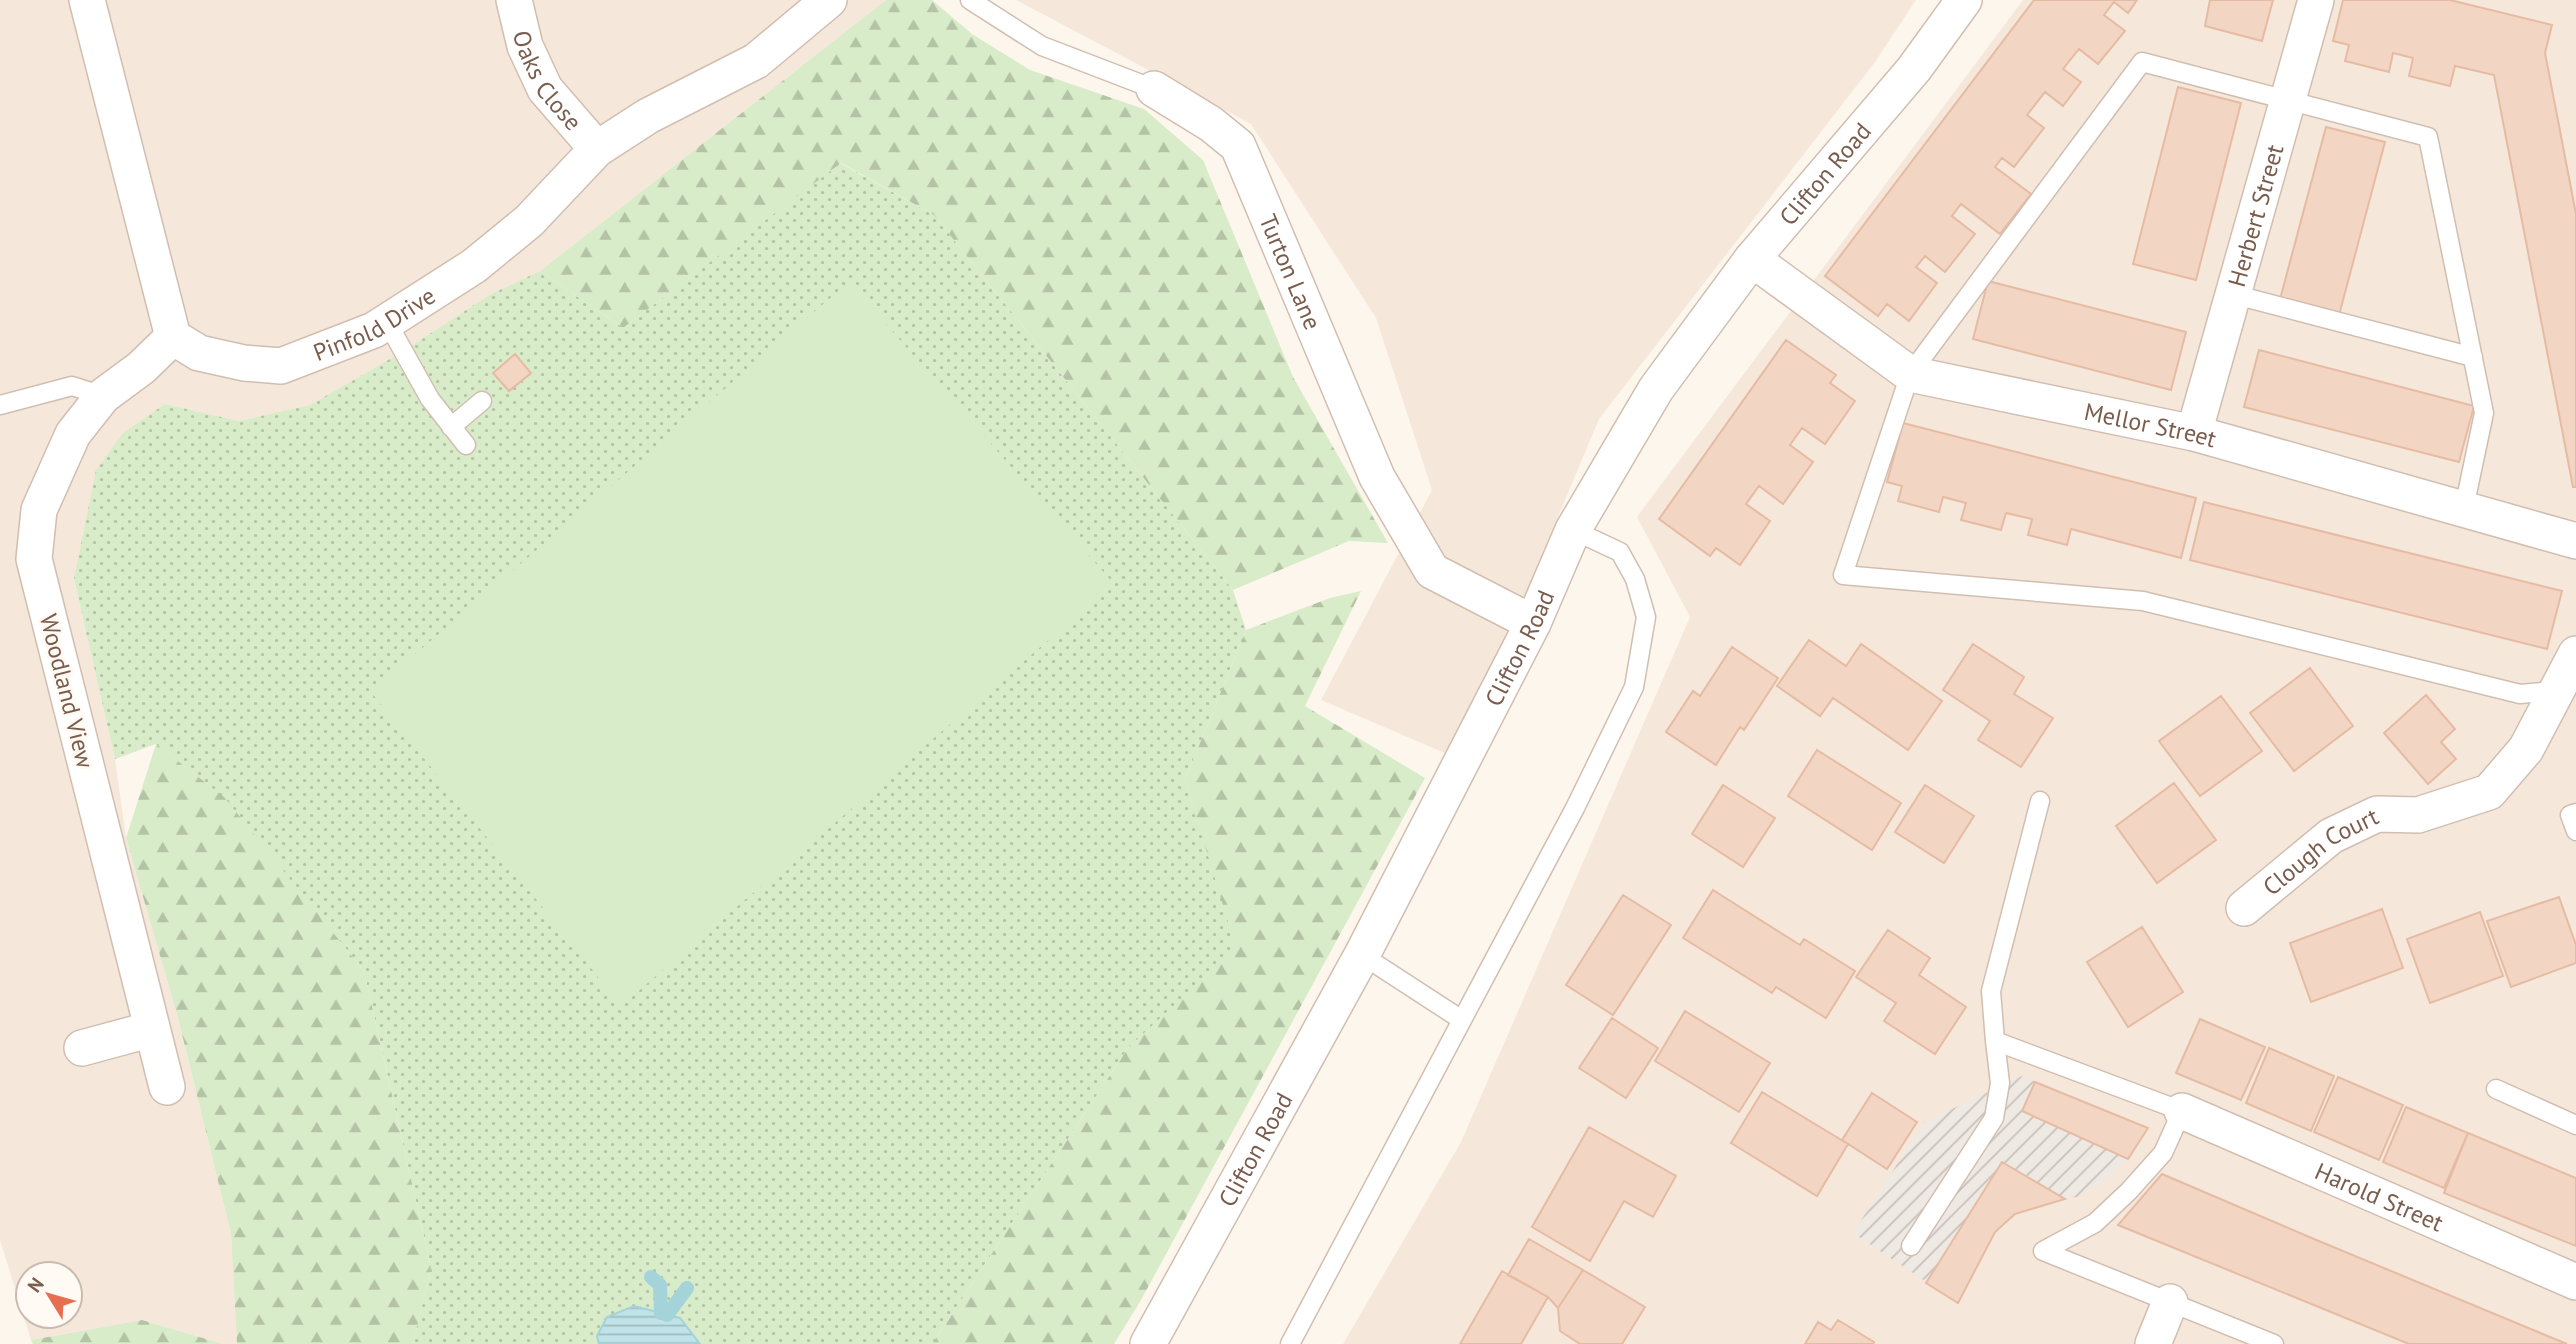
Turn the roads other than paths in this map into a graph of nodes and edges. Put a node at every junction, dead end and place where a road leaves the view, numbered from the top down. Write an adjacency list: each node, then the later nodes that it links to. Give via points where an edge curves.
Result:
1 (88, 0): 13 (street)
2 (514, 0): 9 (street, Oaks Close, via 525,46 545,89)
3 (829, 0): 9 (street, Pinfold Drive, via 756,61 648,116)
4 (970, 0): 7 (lane, Turton Lane, via 1042,46)
5 (1964, 0): 10 (street, Clifton Road, via 1914,69)
6 (2316, 0): 8 (street, Herbert Street)
7 (1154, 89): 25 (street, Turton Lane, via 1238,146 1377,477 1432,571)
8 (2286, 100): 11 (street, Herbert Street); 14 (lane, via 2428,137); 15 (lane, via 2142,62)
9 (597, 149): 12 (street, Pinfold Drive, via 529,221 474,266)
10 (1752, 258): 15 (street, Mellor Street); 23 (street, Clifton Road, via 1656,389)
11 (2232, 294): 14 (lane); 20 (street, Herbert Street)
12 (387, 322): 13 (street, Pinfold Drive, via 281,366 199,353); 19 (lane, via 430,400)
13 (173, 337): 16 (street, Woodland View)
14 (2473, 357): 22 (lane, via 2484,412)
15 (1910, 374): 20 (street, Mellor Street); 27 (lane, via 1843,575 2143,601 2520,694)
16 (103, 396): 18 (lane, via 72,386); 34 (street, Woodland View, via 73,434 59,462 40,510 34,559)
17 (482, 401): 19 (lane)
18 (0, 405)
19 (451, 427): 21 (lane)
20 (2194, 433): 22 (street, Mellor Street)
21 (466, 445)
22 (2464, 508): 24 (street, Mellor Street)
23 (1573, 530): 25 (street, Clifton Road); 33 (lane, via 1620,552 1634,579 1646,617 1634,687)
24 (2576, 541)
25 (1533, 623): 32 (street, Clifton Road)
26 (2576, 654): 27 (street, Clough Court)
27 (2554, 691): 31 (street, Clough Court, via 2526,749 2489,792 2418,815 2377,814 2331,836)
28 (2040, 800): 35 (lane, via 1991,991)
29 (2576, 813): 30 (lane, via 2570,815)
30 (2576, 831)
31 (2244, 908)
32 (1362, 955): 33 (lane); 44 (street, Clifton Road)
33 (1462, 1020): 45 (lane)
34 (152, 1029): 36 (street); 37 (street, Woodland View)
35 (1995, 1041): 39 (lane); 41 (lane, via 2000,1083 1994,1118)
36 (82, 1048)
37 (167, 1087)
38 (2496, 1089): 40 (lane)
39 (2182, 1111): 42 (street, Harold Street); 43 (lane, via 2163,1153 2129,1191 2095,1223 2043,1251)
40 (2576, 1125)
41 (1911, 1246)
42 (2576, 1282)
43 (2170, 1302): 46 (street); 47 (lane)
44 (1148, 1344)
45 (1290, 1344)
46 (2153, 1344)
47 (2274, 1344)

